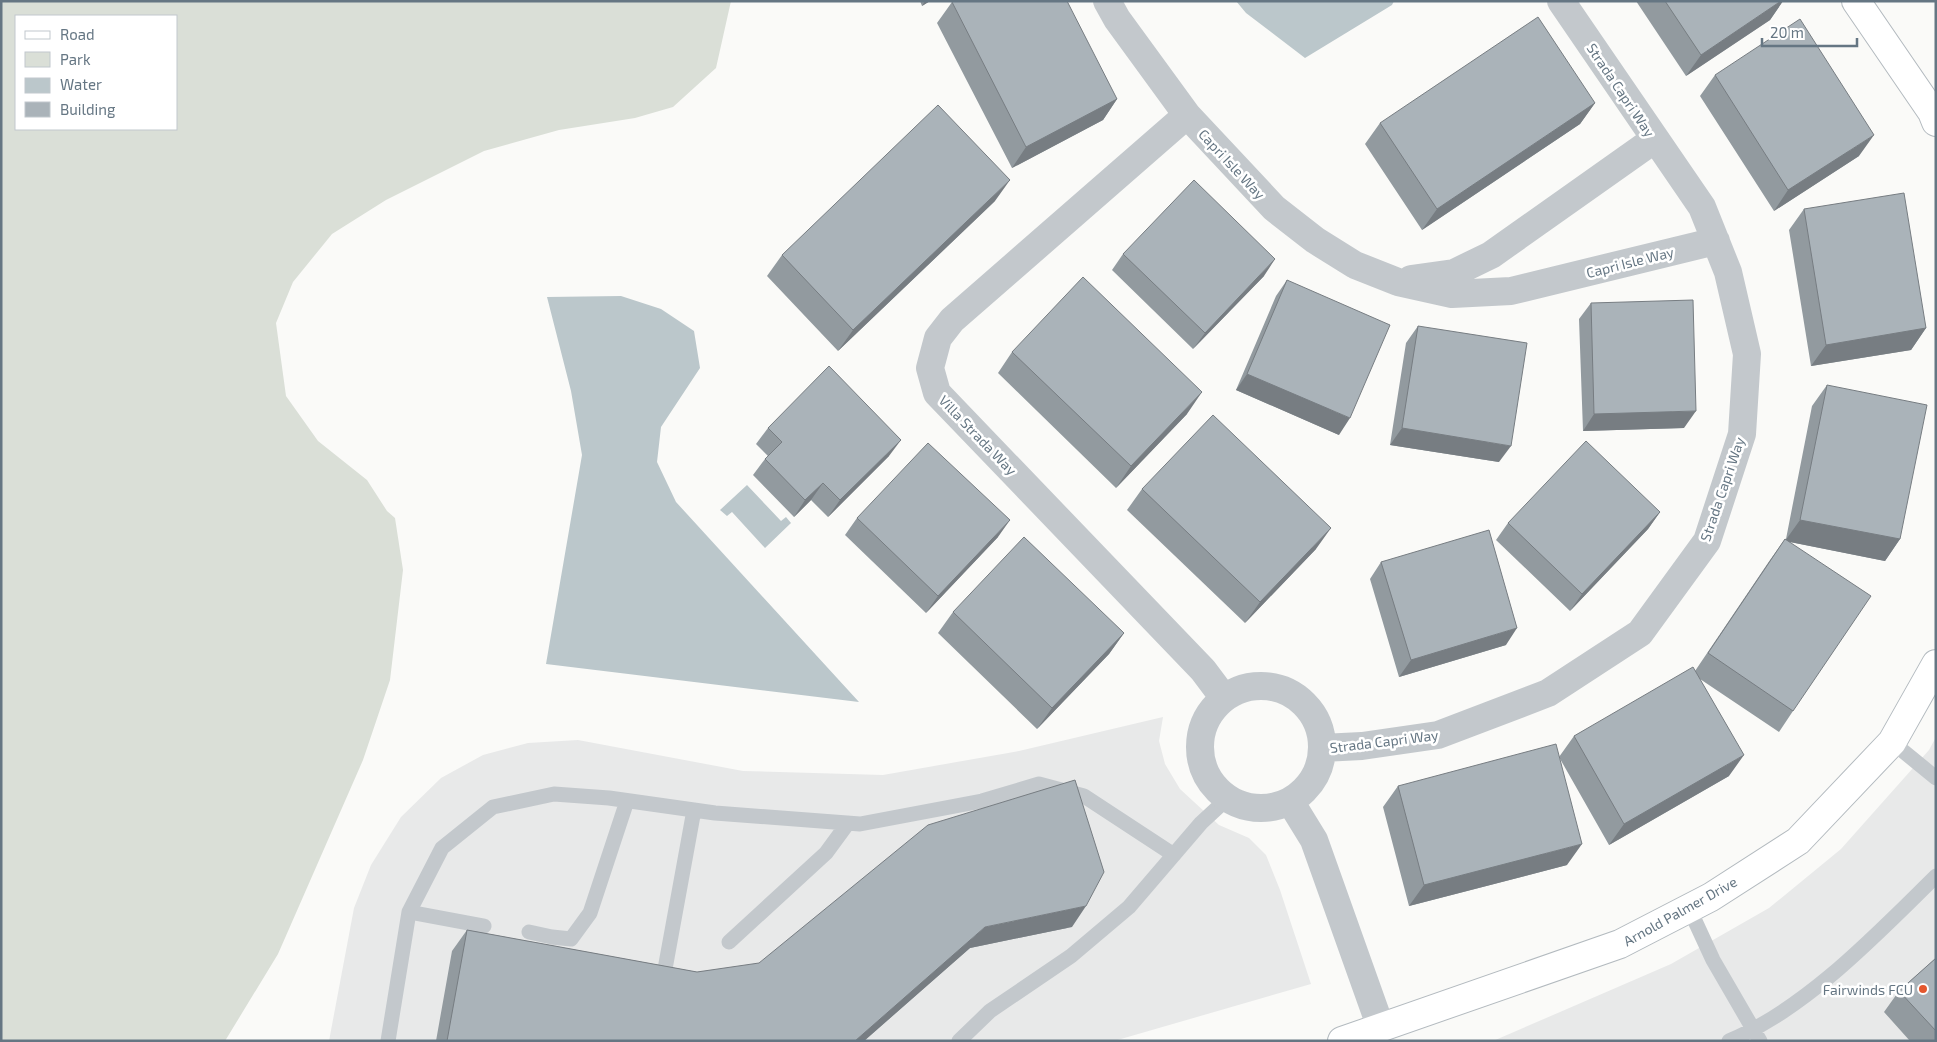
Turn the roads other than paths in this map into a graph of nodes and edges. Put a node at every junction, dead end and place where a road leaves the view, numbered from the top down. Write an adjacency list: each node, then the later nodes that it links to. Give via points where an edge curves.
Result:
1 (1107, 1): 4 (street, Capri Isle Way)
2 (1561, 1): 6 (street, Strada Capri Way)
3 (1856, 1): 5 (street)
4 (1188, 115): 8 (street, Capri Isle Way, via 1274,208 1315,240 1355,265); 10 (street, Villa Strada Way, via 952,320 938,338 930,368 937,392 1203,670)
5 (1936, 122)
6 (1655, 139): 7 (street, Strada Capri Way, via 1702,207); 8 (street, via 1492,255 1454,272)
7 (1716, 241): 8 (street, Capri Isle Way, via 1511,291 1452,294); 12 (street, Strada Capri Way, via 1728,272 1747,354 1742,434 1707,541 1640,633 1548,693 1438,735)
8 (1398, 282)
9 (1936, 664): 11 (street, Arnold Palmer Drive)
10 (1224, 698): 12 (street, via 1251,686 1274,686 1293,694 1309,708 1320,728); 14 (street, via 1214,707 1204,725 1200,744 1202,765 1212,784)
11 (1892, 742): 13 (lane); 21 (street, Arnold Palmer Drive, via 1798,840)
12 (1322, 748): 16 (street, via 1318,769 1307,788)
13 (1936, 778)
14 (1228, 798): 16 (street, via 1248,807 1270,808); 19 (lane)
15 (627, 801): 17 (lane); 22 (lane, via 554,794 493,807 442,848); 24 (lane, via 590,913 571,939)
16 (1290, 801): 27 (street, via 1314,840)
17 (694, 810): 18 (lane); 26 (lane)
18 (848, 823): 19 (lane, via 860,824 982,801 1039,784 1084,796); 25 (lane, via 826,853)
19 (1174, 855): 30 (lane, via 1129,907 1071,956 990,1011)
20 (1936, 876): 28 (lane, via 1884,928)
21 (1689, 908): 27 (street, Arnold Palmer Drive, via 1620,944); 28 (lane, via 1714,960)
22 (409, 912): 23 (lane); 29 (lane)
23 (484, 926)
24 (529, 932)
25 (729, 942)
26 (666, 969)
27 (1381, 1028): 31 (street, Arnold Palmer Drive)
28 (1757, 1035): 32 (lane)
29 (388, 1041)
30 (959, 1041)
31 (1342, 1041)
32 (1729, 1041)

